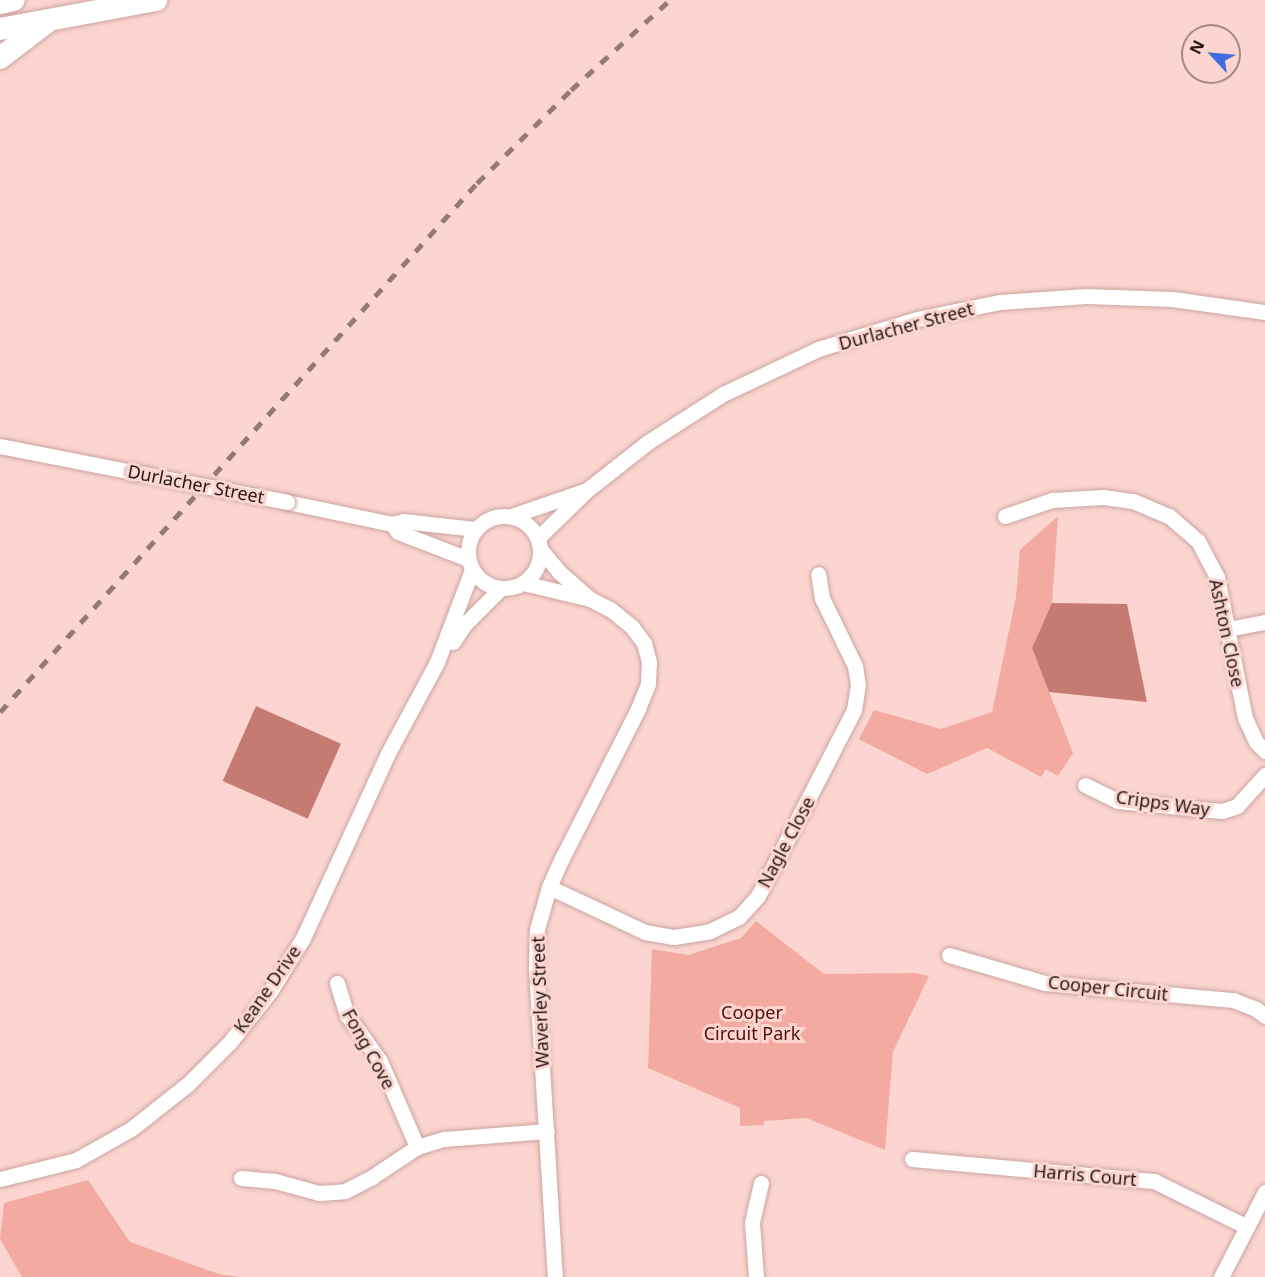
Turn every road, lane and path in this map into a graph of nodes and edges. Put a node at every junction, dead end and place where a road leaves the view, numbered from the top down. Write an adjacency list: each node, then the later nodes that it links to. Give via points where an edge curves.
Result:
1 (156, 0): 2 (highway)
2 (50, 20): 3 (highway); 4 (highway)
3 (0, 29)
4 (0, 58)
5 (1265, 312): 7 (street, Durlacher Street, via 1172,299 1086,296 1000,302 917,319 818,349 723,394 648,442)
6 (0, 446): 10 (street, Durlacher Street, bridge)
7 (587, 490): 8 (street, Durlacher Street); 12 (street, Durlacher Street)
8 (511, 516): 11 (street, via 491,518); 12 (street, via 530,526)
9 (1005, 516): 19 (street, Ashton Close, via 1052,500 1103,496 1133,501 1169,516 1197,541 1217,577)
10 (392, 524): 11 (street, Durlacher Street, via 403,521); 13 (street, Durlacher Street, via 398,532)
11 (475, 530): 13 (street, via 469,543)
12 (539, 543): 15 (street, via 536,568); 17 (street, Waverley Street, via 559,572)
13 (470, 565): 16 (street, via 484,583); 20 (street, Keane Drive)
14 (818, 574): 24 (street, Nagle Close, via 822,598 855,666 858,685 854,710 758,896 739,917 710,931 674,937 645,932)
15 (522, 583): 16 (street); 17 (street, Waverley Street)
16 (501, 588): 20 (street, Keane Drive, via 464,625)
17 (590, 599): 24 (street, Waverley Street, via 610,609 644,643 649,662 648,684)
18 (1265, 622): 19 (street)
19 (1228, 629): 21 (street, Ashton Close, via 1245,718 1256,742)
20 (437, 662): 32 (street, Keane Drive, via 387,755 303,938 271,990 230,1042 188,1084 131,1130 76,1160)
21 (1265, 751)
22 (1265, 775): 23 (street, Cripps Way, via 1237,806 1222,811 1118,801)
23 (1084, 785)
24 (549, 887): 28 (street, Waverley Street, via 537,929 536,969)
25 (950, 955): 27 (street, Cooper Circuit, via 1045,982 1233,1000)
26 (337, 983): 29 (street, Fong Cove, via 347,1015 380,1061)
27 (1265, 1016)
28 (547, 1131): 29 (street, via 444,1138); 36 (street, Waverley Street)
29 (417, 1147): 31 (street, via 345,1191 319,1193 275,1181)
30 (912, 1159): 35 (street, Harris Court, via 1155,1181)
31 (241, 1178)
32 (2, 1181)
33 (761, 1183): 37 (street, via 752,1222)
34 (1265, 1192): 35 (street)
35 (1247, 1227): 38 (street)
36 (555, 1277)
37 (756, 1277)
38 (1221, 1277)

